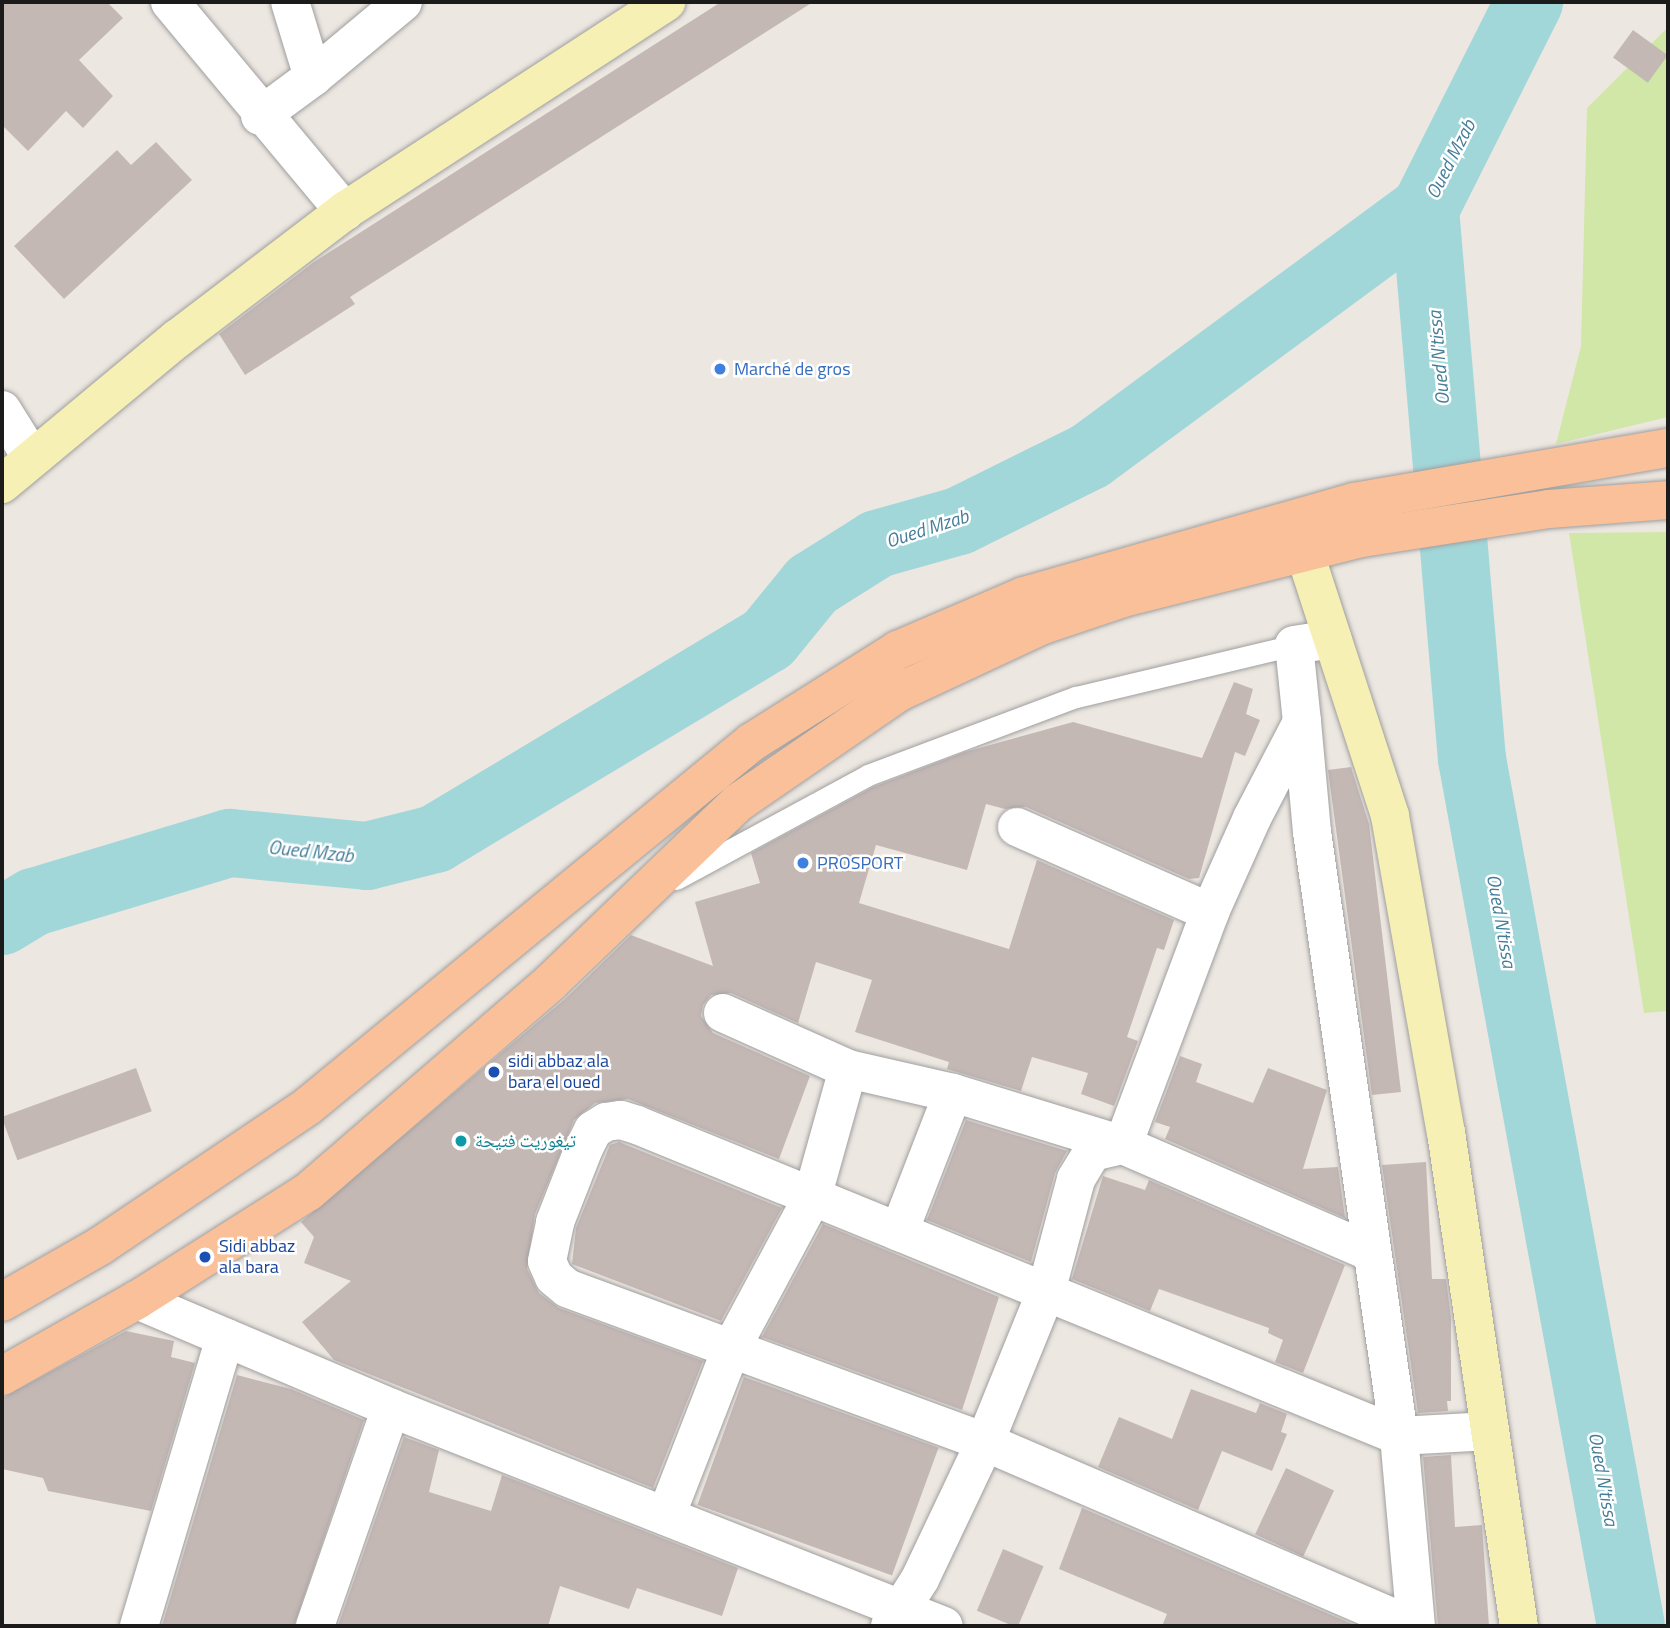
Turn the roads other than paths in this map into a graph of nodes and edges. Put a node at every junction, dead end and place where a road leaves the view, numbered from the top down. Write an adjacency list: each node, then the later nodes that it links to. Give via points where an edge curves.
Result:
1 (170, 2): 6 (street)
2 (290, 2): 5 (street)
3 (403, 2): 5 (street)
4 (666, 2): 7 (main road)
5 (313, 77): 6 (street)
6 (260, 116): 7 (street)
7 (345, 212): 10 (main road, via 178,338)
8 (2, 410): 10 (street)
9 (1668, 448): 13 (main road, via 1354,502)
10 (32, 458): 11 (main road)
11 (2, 484)
12 (1668, 500): 13 (main road, via 1549,509 1362,538)
13 (1299, 536): 14 (main road); 18 (main road, via 1043,625 900,692 739,802); 29 (main road, via 1024,596 898,650 752,742 308,1106 100,1245)
14 (1333, 639): 15 (street); 34 (main road, via 1390,816 1446,1132)
15 (1294, 645): 16 (street); 18 (lane, via 1076,697 868,775)
16 (1302, 722): 19 (street); 26 (street, via 1312,832)
17 (1017, 827): 19 (street)
18 (634, 902): 28 (main road, via 551,982 308,1192)
19 (1210, 912): 23 (street)
20 (723, 1013): 21 (street)
21 (848, 1069): 22 (street); 24 (street)
22 (953, 1093): 23 (street); 25 (street)
23 (1123, 1145): 26 (street); 27 (street, via 1092,1152 1076,1179)
24 (812, 1198): 25 (street); 31 (street); 31 (street, via 638,1125 621,1120 593,1130 555,1222 547,1261 554,1277 567,1288 632,1314)
25 (899, 1232): 27 (street)
26 (1371, 1253): 35 (street)
27 (1046, 1292): 35 (street); 36 (street)
28 (137, 1300): 30 (street); 32 (main road)
29 (2, 1302)
30 (225, 1338): 33 (street); 39 (street)
31 (732, 1347): 36 (street); 37 (street)
32 (2, 1376)
33 (391, 1408): 37 (street); 40 (street)
34 (1490, 1431): 35 (street); 43 (main road)
35 (1399, 1436): 42 (street)
36 (985, 1442): 38 (street); 42 (street)
37 (666, 1516): 38 (street)
38 (896, 1618): 41 (street)
39 (139, 1626)
40 (315, 1626)
41 (944, 1626)
42 (1414, 1626)
43 (1519, 1626)

